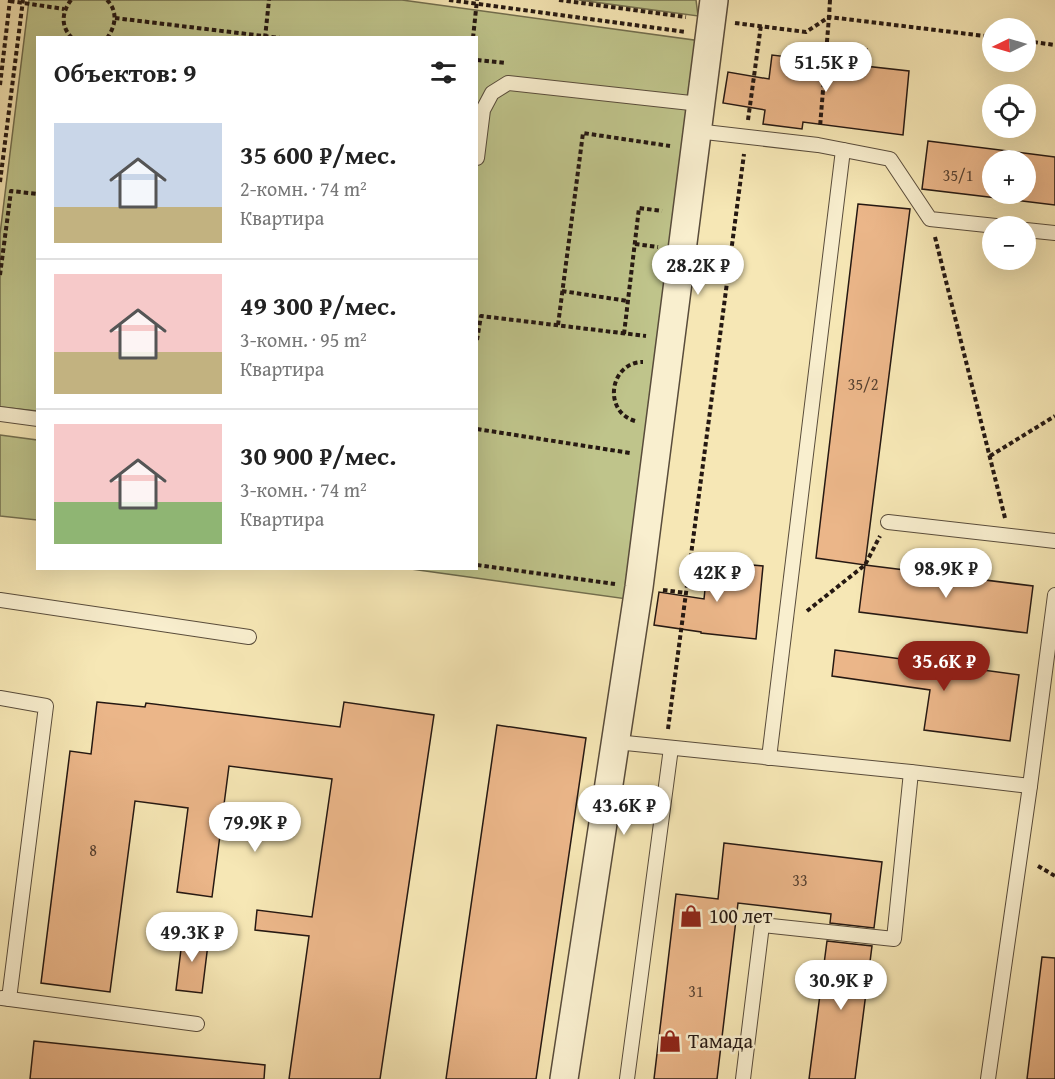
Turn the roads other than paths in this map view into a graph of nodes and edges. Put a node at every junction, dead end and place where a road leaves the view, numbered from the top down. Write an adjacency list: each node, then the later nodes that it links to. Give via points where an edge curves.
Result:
1 (714, 0): 2 (street, via 693,36)
2 (700, 104): 3 (street); 4 (lane, via 508,83 492,93 483,110)
3 (696, 130): 5 (lane); 17 (street)
4 (478, 150)
5 (843, 150): 6 (lane, via 890,159 930,219); 19 (lane)
6 (982, 225)
7 (1036, 231): 8 (lane)
8 (1055, 233)
9 (0, 414): 10 (lane)
10 (36, 418)
11 (888, 522): 12 (lane)
12 (1055, 541)
13 (1055, 595): 21 (lane)
14 (0, 600): 15 (lane)
15 (249, 637)
16 (0, 699): 22 (lane, via 46,706)
17 (616, 742): 18 (lane); 24 (street)
18 (668, 747): 19 (lane); 25 (lane)
19 (769, 758): 20 (lane)
20 (911, 772): 21 (lane); 26 (lane, via 894,939 762,925)
21 (1030, 786): 27 (lane)
22 (5, 998): 23 (lane)
23 (197, 1024)
24 (564, 1079)
25 (627, 1079)
26 (742, 1079)
27 (988, 1079)

